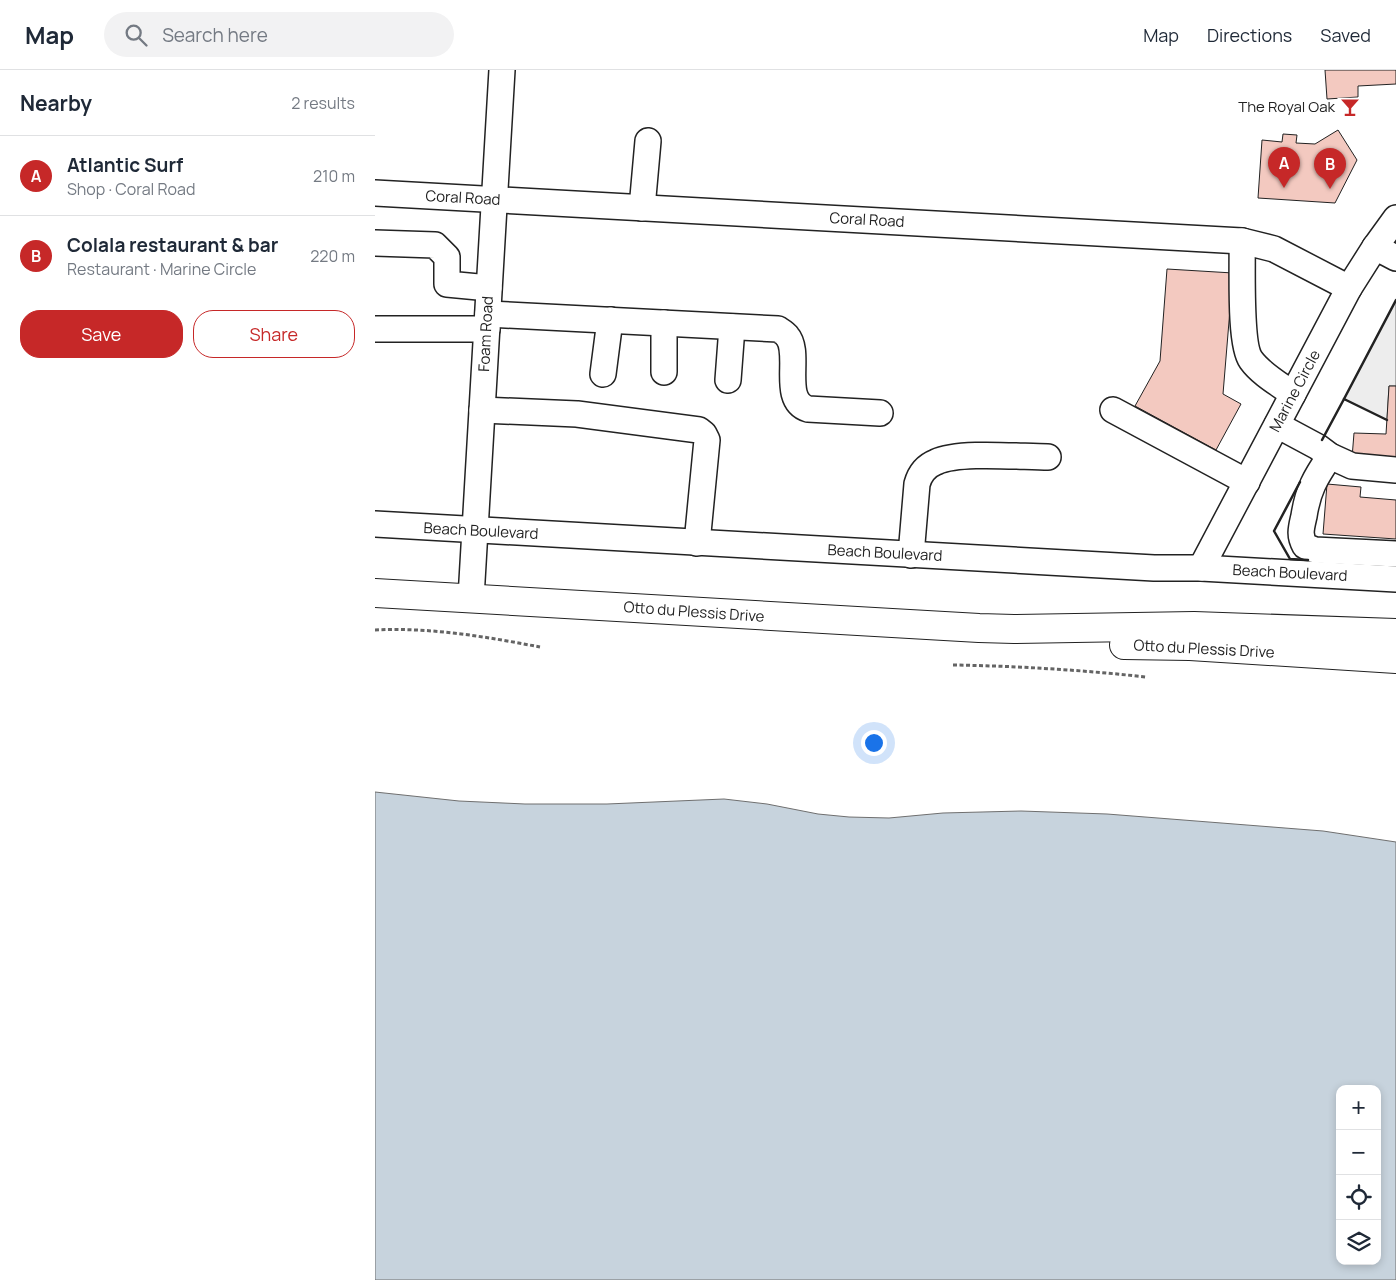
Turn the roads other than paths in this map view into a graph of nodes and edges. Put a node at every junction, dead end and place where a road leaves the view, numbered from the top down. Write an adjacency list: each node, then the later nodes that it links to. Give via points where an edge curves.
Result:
1 (501, 70): 4 (street, Foam Road)
2 (648, 141): 5 (street)
3 (375, 193): 4 (street, Coral Road)
4 (495, 200): 5 (street, Coral Road); 10 (street, Foam Road)
5 (642, 208): 7 (street, Coral Road)
6 (1396, 218): 9 (street, Marine Circle)
7 (1242, 241): 11 (street, Coral Road, via 1274,249); 20 (street, via 1247,354 1260,370)
8 (375, 243): 10 (street, via 435,245 447,257 447,284)
9 (1385, 252): 11 (street, Marine Circle)
10 (489, 288): 13 (street, Foam Road)
11 (1349, 288): 20 (street, Marine Circle)
12 (610, 320): 13 (street); 14 (street); 18 (street)
13 (487, 321): 16 (street); 21 (street, Foam Road)
14 (664, 323): 15 (street); 17 (street)
15 (732, 327): 19 (street); 23 (street, via 777,329 787,335 791,344 794,394 805,408)
16 (375, 329)
17 (664, 372)
18 (603, 374)
19 (728, 380)
20 (1293, 394): 24 (street, Marine Circle)
21 (482, 410): 30 (street, Foam Road); 31 (street, via 577,414 702,432 707,440)
22 (1113, 410): 28 (street)
23 (880, 413)
24 (1277, 425): 25 (street); 28 (street, Marine Circle)
25 (1330, 456): 27 (street, via 1351,466); 32 (street, via 1307,495 1300,537 1305,546 1315,550)
26 (1048, 457): 33 (street, via 963,456 929,466 917,484)
27 (1396, 470)
28 (1247, 482): 34 (street, Marine Circle)
29 (375, 524): 30 (street, Beach Boulevard)
30 (475, 531): 31 (street, Beach Boulevard); 37 (street, Foam Road)
31 (697, 543): 33 (street, Beach Boulevard)
32 (1396, 554)
33 (911, 555): 34 (street, Beach Boulevard)
34 (1201, 568): 35 (street, Beach Boulevard)
35 (1396, 579)
36 (375, 592): 37 (main road, Otto du Plessis Drive)
37 (471, 598): 38 (main road, Otto du Plessis Drive)
38 (1014, 630): 39 (main road, Otto du Plessis Drive, via 1194,626); 40 (main road, Otto du Plessis Drive, via 1132,646 1190,646)
39 (1396, 633)
40 (1396, 659)

